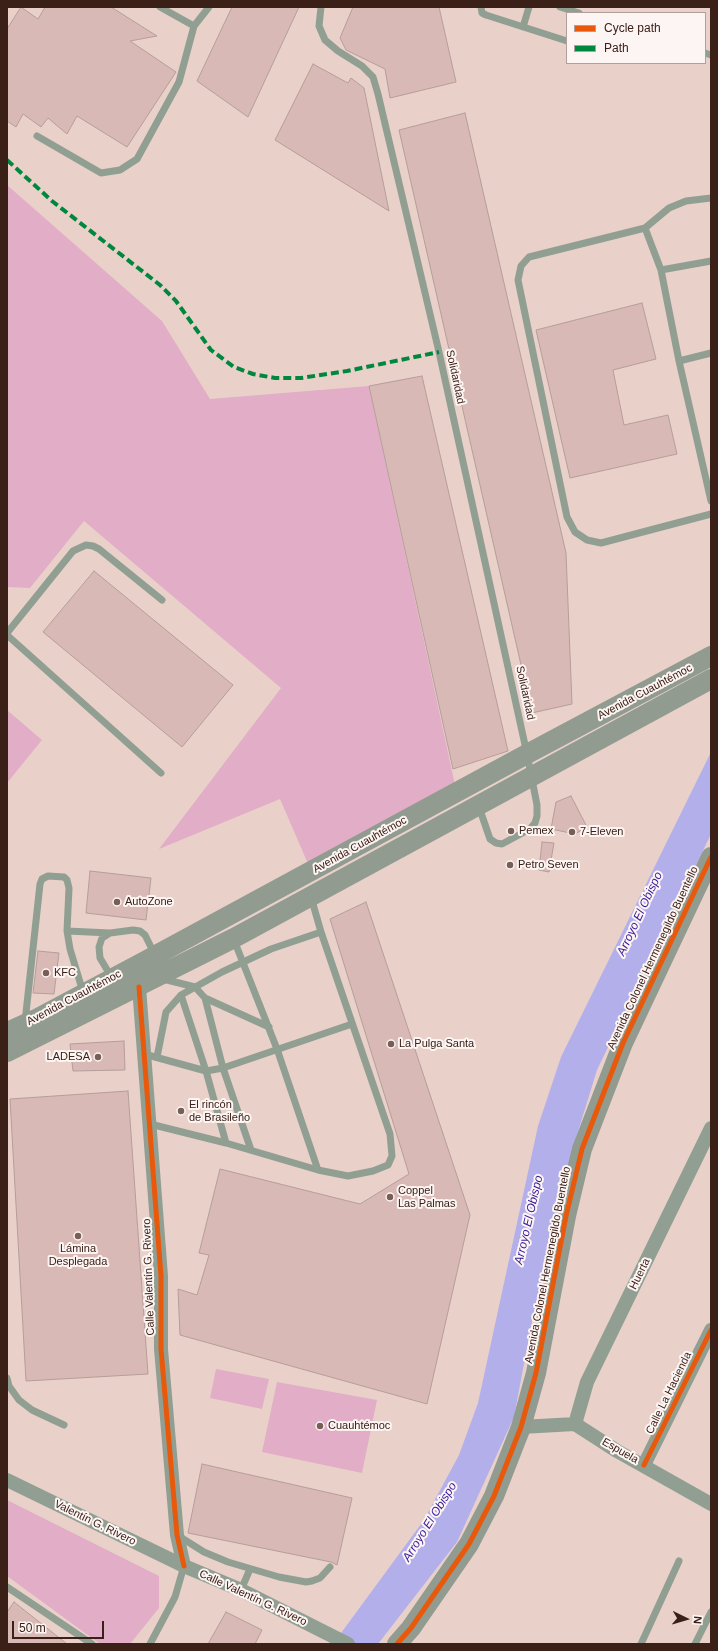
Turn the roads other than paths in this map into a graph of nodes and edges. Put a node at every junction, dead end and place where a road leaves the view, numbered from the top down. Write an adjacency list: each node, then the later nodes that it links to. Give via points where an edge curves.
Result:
1 (160, 7): 8 (lane)
2 (209, 7): 8 (lane)
3 (321, 7): 24 (lane, Solidaridad, via 319,26 325,40 373,77 439,352)
4 (481, 7): 9 (lane, via 482,13 486,15)
5 (529, 7): 9 (lane)
6 (560, 7): 7 (lane)
7 (576, 12)
8 (194, 26): 11 (lane, via 179,82 137,158 120,170 102,173)
9 (523, 27): 10 (lane)
10 (566, 41)
11 (37, 136)
12 (711, 198): 13 (lane, via 686,201 669,208)
13 (645, 228): 15 (lane); 19 (lane, via 541,253 529,257 521,266 518,280 567,517 575,532 587,540 601,543)
14 (711, 261): 15 (lane)
15 (661, 270): 17 (lane)
16 (711, 354): 17 (lane)
17 (678, 361): 18 (lane)
18 (711, 501)
19 (711, 514)
20 (162, 600): 21 (lane, via 99,549 86,545 73,552)
21 (7, 634): 25 (lane)
22 (711, 656): 24 (main road, Avenida Cuauhtémoc)
23 (711, 679): 26 (main road, Avenida Cuauhtémoc)
24 (527, 754): 26 (lane, Solidaridad); 34 (main road, Avenida Cuauhtémoc)
25 (161, 773)
26 (531, 776): 27 (main road, Avenida Cuauhtémoc); 27 (lane, Solidaridad, via 537,816 530,829 515,838 502,844 490,839)
27 (478, 805): 29 (main road, Avenida Cuauhtémoc)
28 (711, 857): 62 (main road, Avenida Colonel Hermenegildo Buentello, via 623,1043 582,1149 566,1216 536,1373)
29 (311, 896): 31 (lane); 33 (main road, Avenida Cuauhtémoc)
30 (67, 931): 32 (lane); 41 (lane, via 74,967); 44 (lane, via 67,880 59,876 48,876 42,879 40,884)
31 (321, 932): 36 (lane, via 283,944); 45 (lane)
32 (110, 933): 35 (lane, via 140,931 145,935); 37 (lane, via 102,938 99,947 100,958)
33 (234, 938): 36 (lane); 38 (main road, Avenida Cuauhtémoc)
34 (174, 945): 35 (main road, Avenida Cuauhtémoc); 39 (main road, via 164,959 144,973)
35 (155, 955): 37 (main road, Avenida Cuauhtémoc)
36 (243, 962): 40 (lane); 46 (lane)
37 (112, 978): 41 (main road, Avenida Cuauhtémoc)
38 (157, 978): 39 (main road, Avenida Cuauhtémoc); 40 (lane)
39 (139, 987): 41 (main road, via 126,984); 49 (main road, Avenida Cuauhtémoc); 50 (street, Calle Valentín G. Rivero)
40 (195, 987): 42 (lane); 43 (lane)
41 (84, 994): 44 (main road, Avenida Cuauhtémoc)
42 (180, 995): 50 (lane, via 166,1012); 52 (lane)
43 (205, 998): 46 (lane); 51 (lane)
44 (25, 1024): 47 (main road, Avenida Cuauhtémoc)
45 (352, 1024): 48 (lane); 57 (lane, via 390,1134 392,1156 388,1165 374,1172 348,1176)
46 (269, 1027): 48 (lane)
47 (7, 1032)
48 (276, 1049): 51 (lane); 57 (lane)
49 (7, 1052)
50 (151, 1056): 52 (lane); 53 (street, Calle Valentín G. Rivero)
51 (223, 1068): 52 (lane); 56 (lane)
52 (206, 1070): 55 (lane)
53 (150, 1124): 55 (lane); 66 (street, Calle Valentín G. Rivero, via 161,1276 161,1349)
54 (711, 1128): 60 (street, Huerta, via 587,1382)
55 (226, 1143): 56 (lane)
56 (251, 1150): 57 (lane)
57 (318, 1170)
58 (711, 1330): 63 (street, Calle La Hacienda)
59 (7, 1378): 61 (lane, via 9,1386 19,1400 32,1410)
60 (575, 1424): 62 (street); 63 (street, Espuela)
61 (64, 1425)
62 (522, 1427): 77 (main road, Avenida Colonel Hermenegildo Buentello, via 494,1496 469,1544 411,1628)
63 (644, 1465): 65 (street, Espuela)
64 (7, 1480): 68 (street, Valentín G. Rivero)
65 (711, 1504)
66 (177, 1535): 68 (street, Calle Valentín G. Rivero); 70 (lane, via 204,1552)
67 (679, 1561): 78 (lane)
68 (184, 1566): 72 (street, Calle Valentín G. Rivero); 75 (lane, via 176,1597)
69 (330, 1567): 70 (lane, via 317,1580 306,1582)
70 (250, 1569): 72 (lane)
71 (7, 1587): 74 (lane)
72 (241, 1590): 76 (street, Calle Valentín G. Rivero)
73 (711, 1612): 79 (lane)
74 (92, 1644)
75 (150, 1644)
76 (348, 1644)
77 (397, 1644)
78 (641, 1644)
79 (695, 1644)

